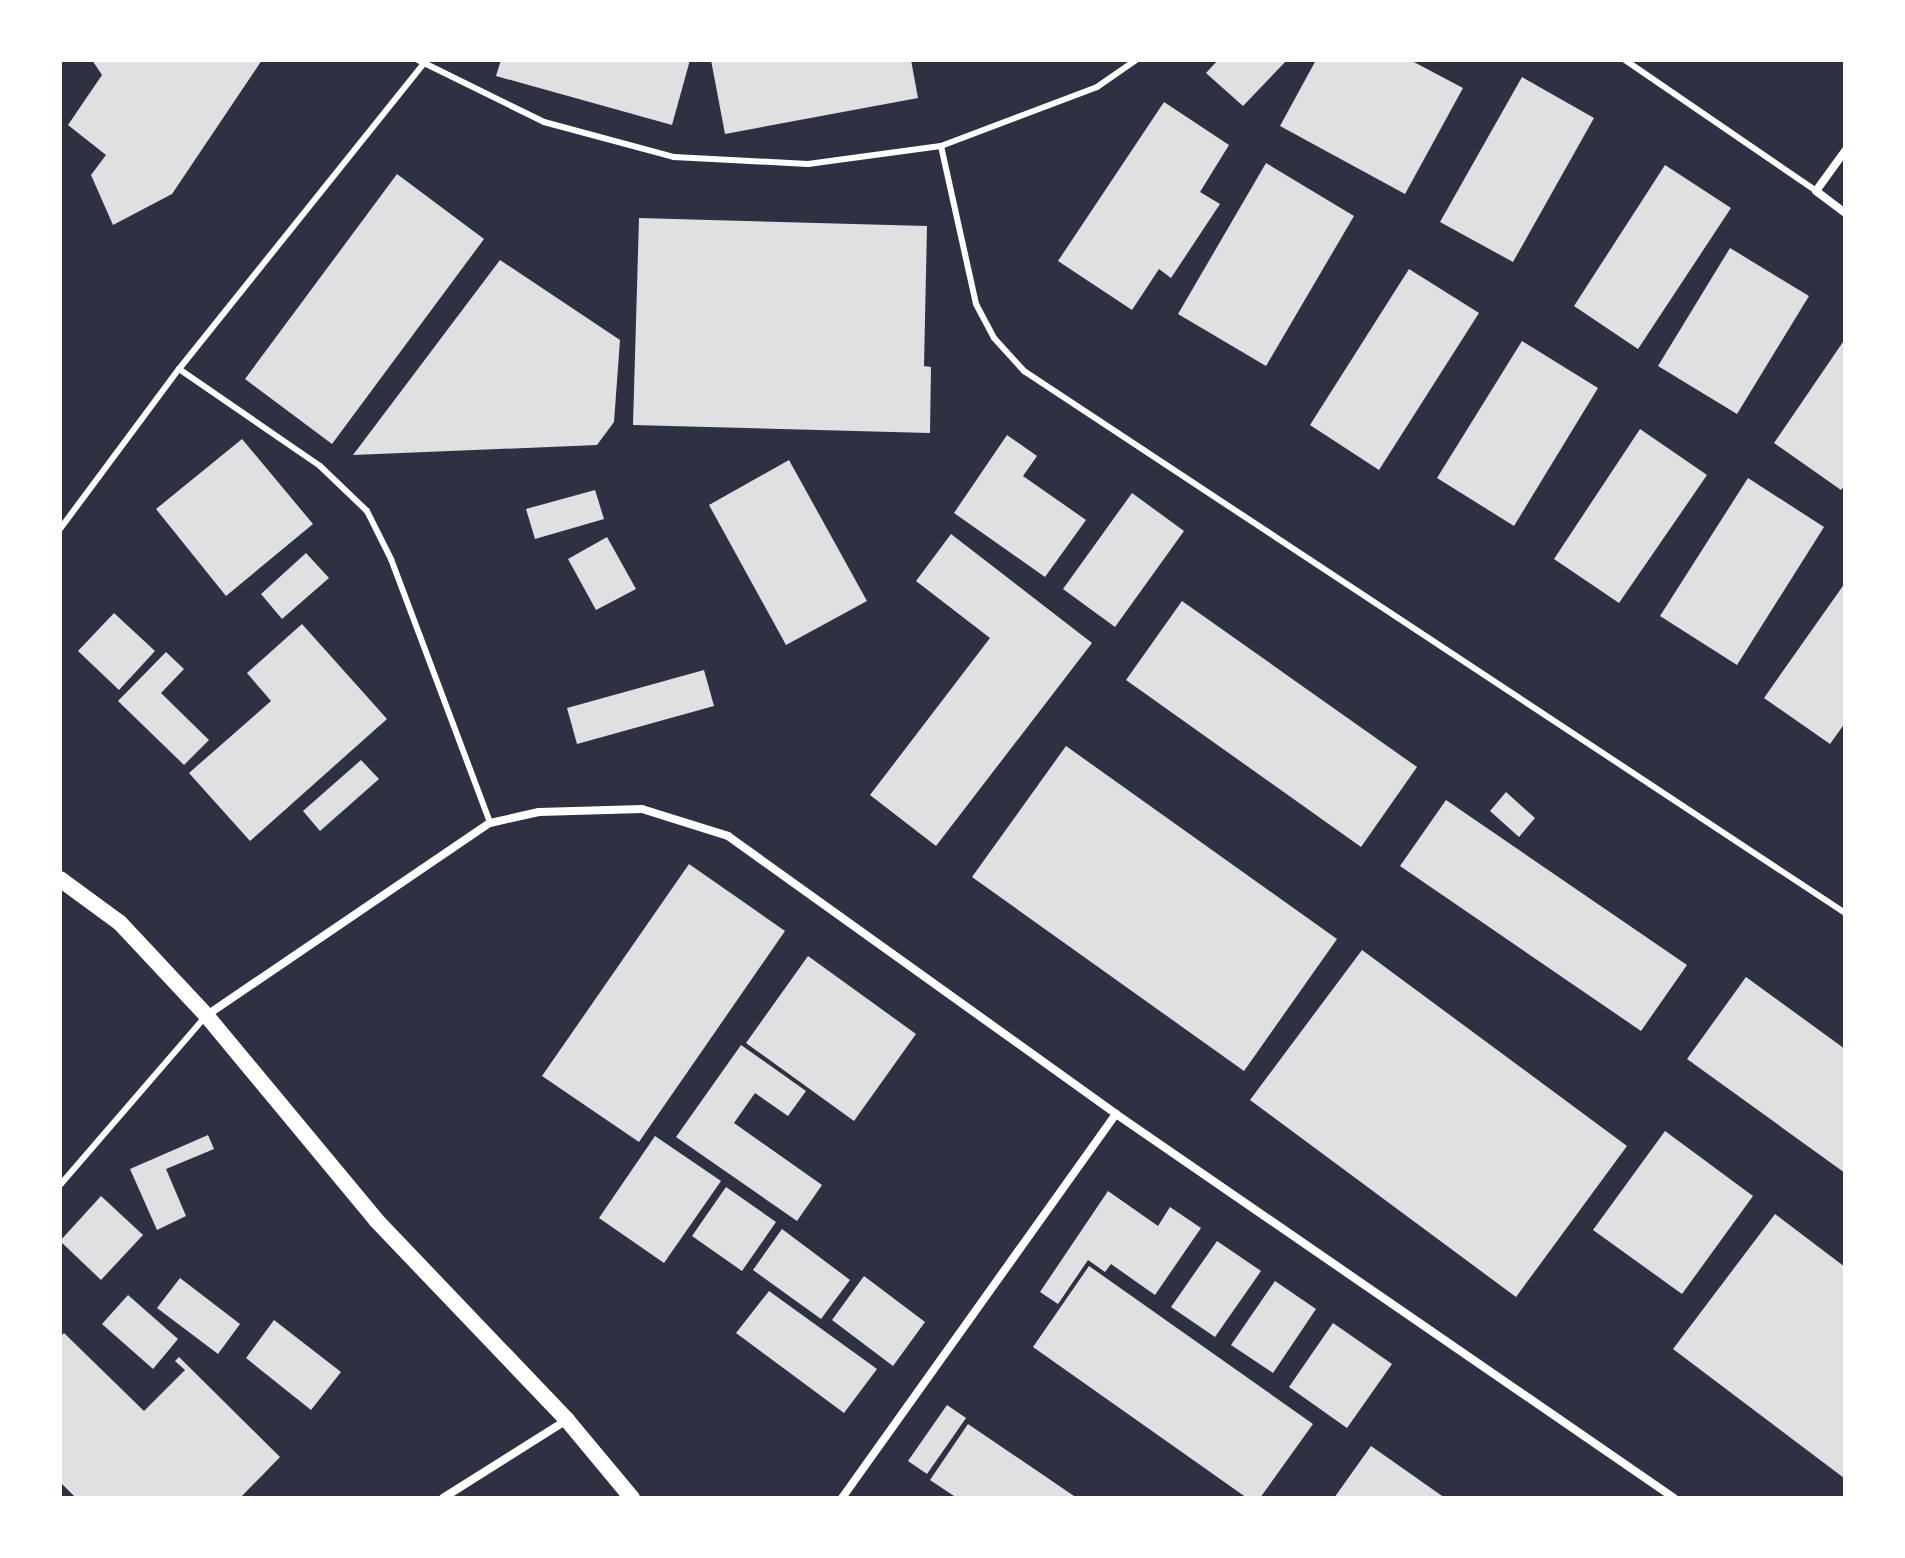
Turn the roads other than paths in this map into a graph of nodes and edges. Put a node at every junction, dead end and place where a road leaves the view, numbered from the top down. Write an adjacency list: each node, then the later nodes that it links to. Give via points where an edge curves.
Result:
1 (1136, 60): 4 (lane, via 1097,87)
2 (1625, 60): 6 (lane)
3 (420, 62): 4 (lane, via 544,122 674,157 808,164); 8 (lane)
4 (941, 146): 12 (lane, via 976,304 994,338 1024,371)
5 (1845, 151): 6 (street)
6 (1816, 191): 7 (street)
7 (1845, 213)
8 (179, 369): 9 (lane); 10 (lane, via 320,466 367,511 391,559)
9 (60, 529)
10 (490, 823): 13 (street); 14 (street, via 539,812 642,809 728,836)
11 (60, 879): 13 (main road, via 120,923)
12 (1845, 913)
13 (206, 1015): 15 (lane); 16 (main road, via 376,1220)
14 (1116, 1114): 19 (street); 20 (street)
15 (60, 1185)
16 (567, 1420): 17 (street); 18 (main road)
17 (443, 1498)
18 (632, 1498)
19 (842, 1498)
20 (1674, 1498)

